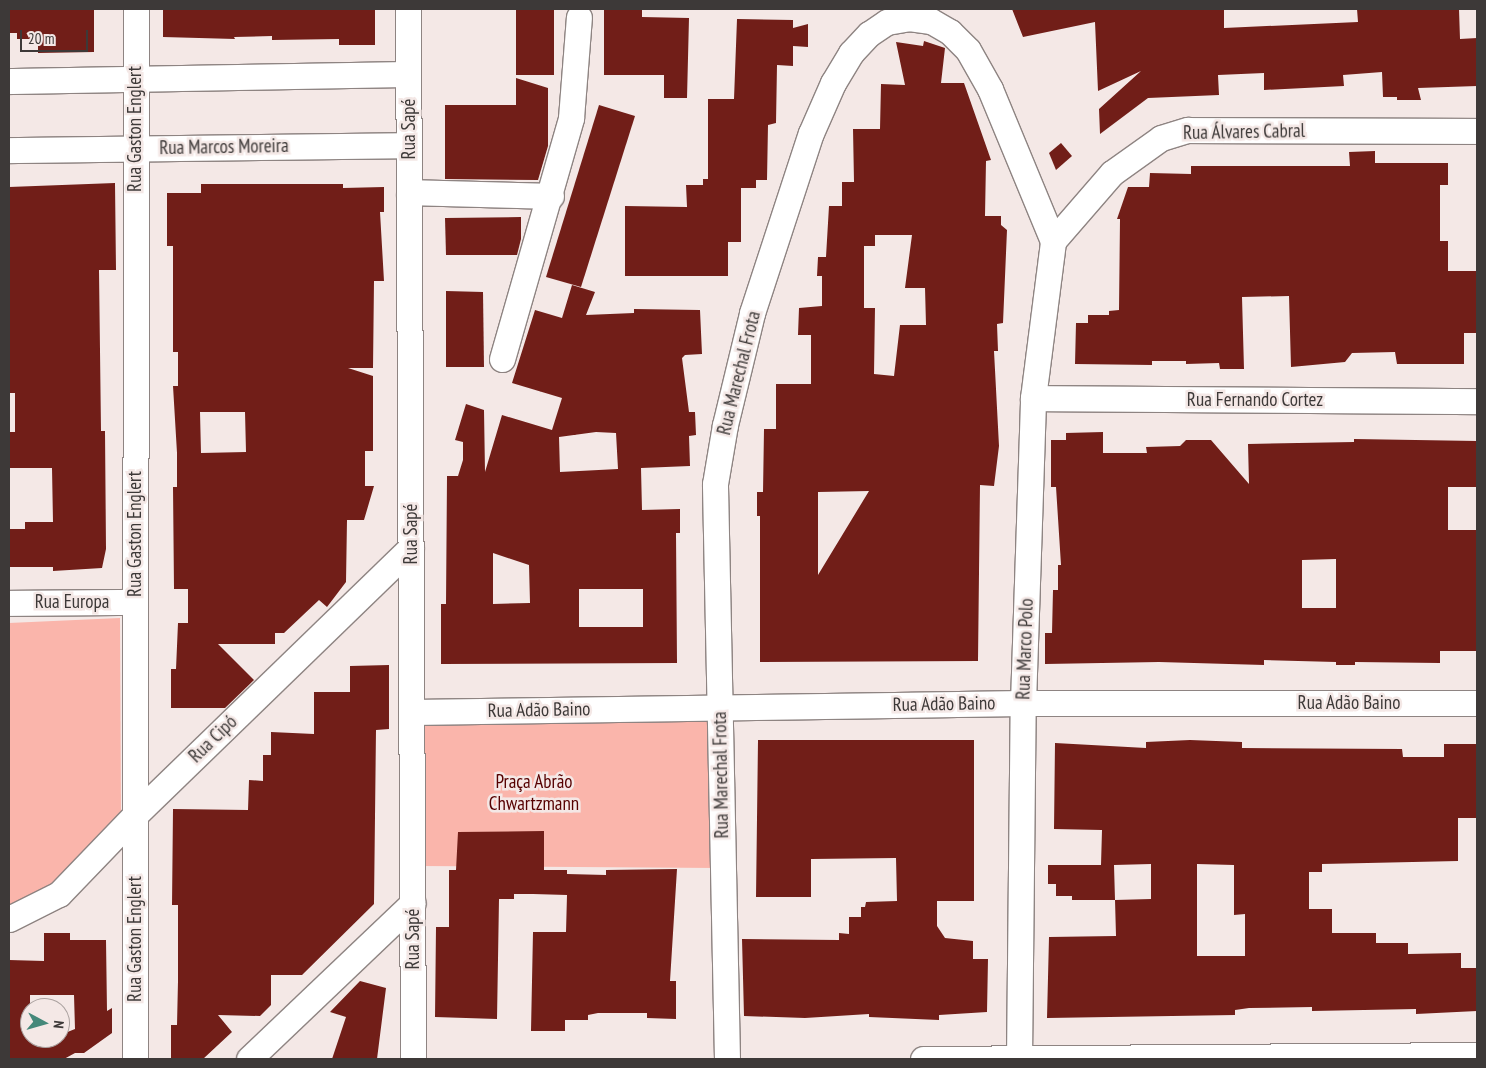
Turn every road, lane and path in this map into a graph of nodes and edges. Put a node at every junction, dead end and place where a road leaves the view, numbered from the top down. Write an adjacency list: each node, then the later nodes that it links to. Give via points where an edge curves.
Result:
1 (136, 9): 5 (street, Rua Gaston Englert)
2 (408, 9): 4 (street, Rua Sapé)
3 (579, 17): 12 (street, via 575,96)
4 (408, 74): 5 (street); 8 (street, Rua Sapé)
5 (136, 79): 6 (street); 9 (street, Rua Gaston Englert)
6 (9, 81)
7 (1477, 132): 13 (street, Rua Álvares Cabral, via 1188,130 1161,138 1112,173)
8 (409, 145): 9 (street, Rua Marcos Moreira); 11 (street, Rua Sapé)
9 (135, 148): 10 (street, Rua Marcos Moreira); 18 (street, Rua Gaston Englert)
10 (9, 150)
11 (409, 192): 12 (street); 17 (street, Rua Sapé)
12 (550, 196): 14 (street)
13 (1053, 241): 15 (street, Rua Marco Polo); 22 (street, Rua Marechal Frota, via 990,89 968,50 950,32 931,21 909,18 887,22 869,34 851,53 833,83 811,133 752,313 731,397 715,484)
14 (502, 359)
15 (1033, 398): 16 (street, Rua Fernando Cortez); 20 (street, Rua Marco Polo)
16 (1477, 401)
17 (411, 548): 23 (street, Rua Sapé); 24 (street, Rua Cipó)
18 (135, 602): 19 (street, Rua Europa); 24 (street, Rua Gaston Englert)
19 (9, 603)
20 (1023, 703): 21 (street, Rua Adão Baino); 22 (street, Rua Adão Baino); 33 (street, Rua Marco Polo)
21 (1477, 703)
22 (720, 707): 23 (street, Rua Adão Baino); 31 (street, Rua Marechal Frota)
23 (412, 712): 25 (street, Rua Sapé)
24 (135, 815): 26 (street, Rua Cipó, via 59,894); 28 (street, Rua Gaston Englert)
25 (413, 903): 29 (street); 30 (street, Rua Sapé)
26 (9, 919)
27 (1477, 1056): 33 (street)
28 (135, 1059)
29 (250, 1059)
30 (413, 1059)
31 (727, 1059)
32 (923, 1059): 33 (street)
33 (1019, 1059)

